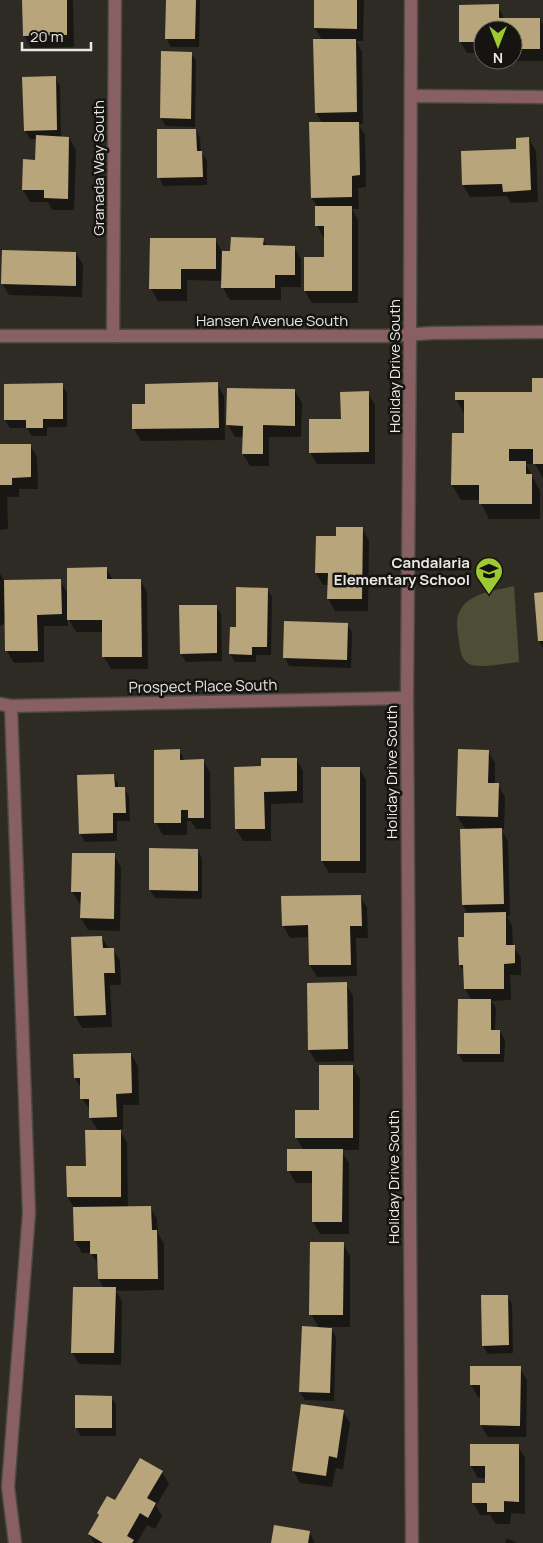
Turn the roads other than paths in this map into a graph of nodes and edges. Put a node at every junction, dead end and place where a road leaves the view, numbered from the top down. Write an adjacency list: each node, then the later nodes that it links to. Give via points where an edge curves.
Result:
1 (115, 0): 8 (street, Granada Way South)
2 (411, 0): 3 (street, Holiday Drive South)
3 (411, 96): 4 (street); 6 (street, Holiday Drive South)
4 (543, 97)
5 (543, 332): 6 (street, Hansen Avenue South)
6 (410, 334): 8 (street, Hansen Avenue South); 9 (street, Holiday Drive South)
7 (0, 336): 8 (street, Hansen Avenue South)
8 (113, 336)
9 (407, 698): 10 (street, Prospect Place South); 13 (street, Holiday Drive South)
10 (5, 705): 11 (street, via 29,1213)
11 (4, 1490): 12 (street)
12 (15, 1543)
13 (412, 1543)

